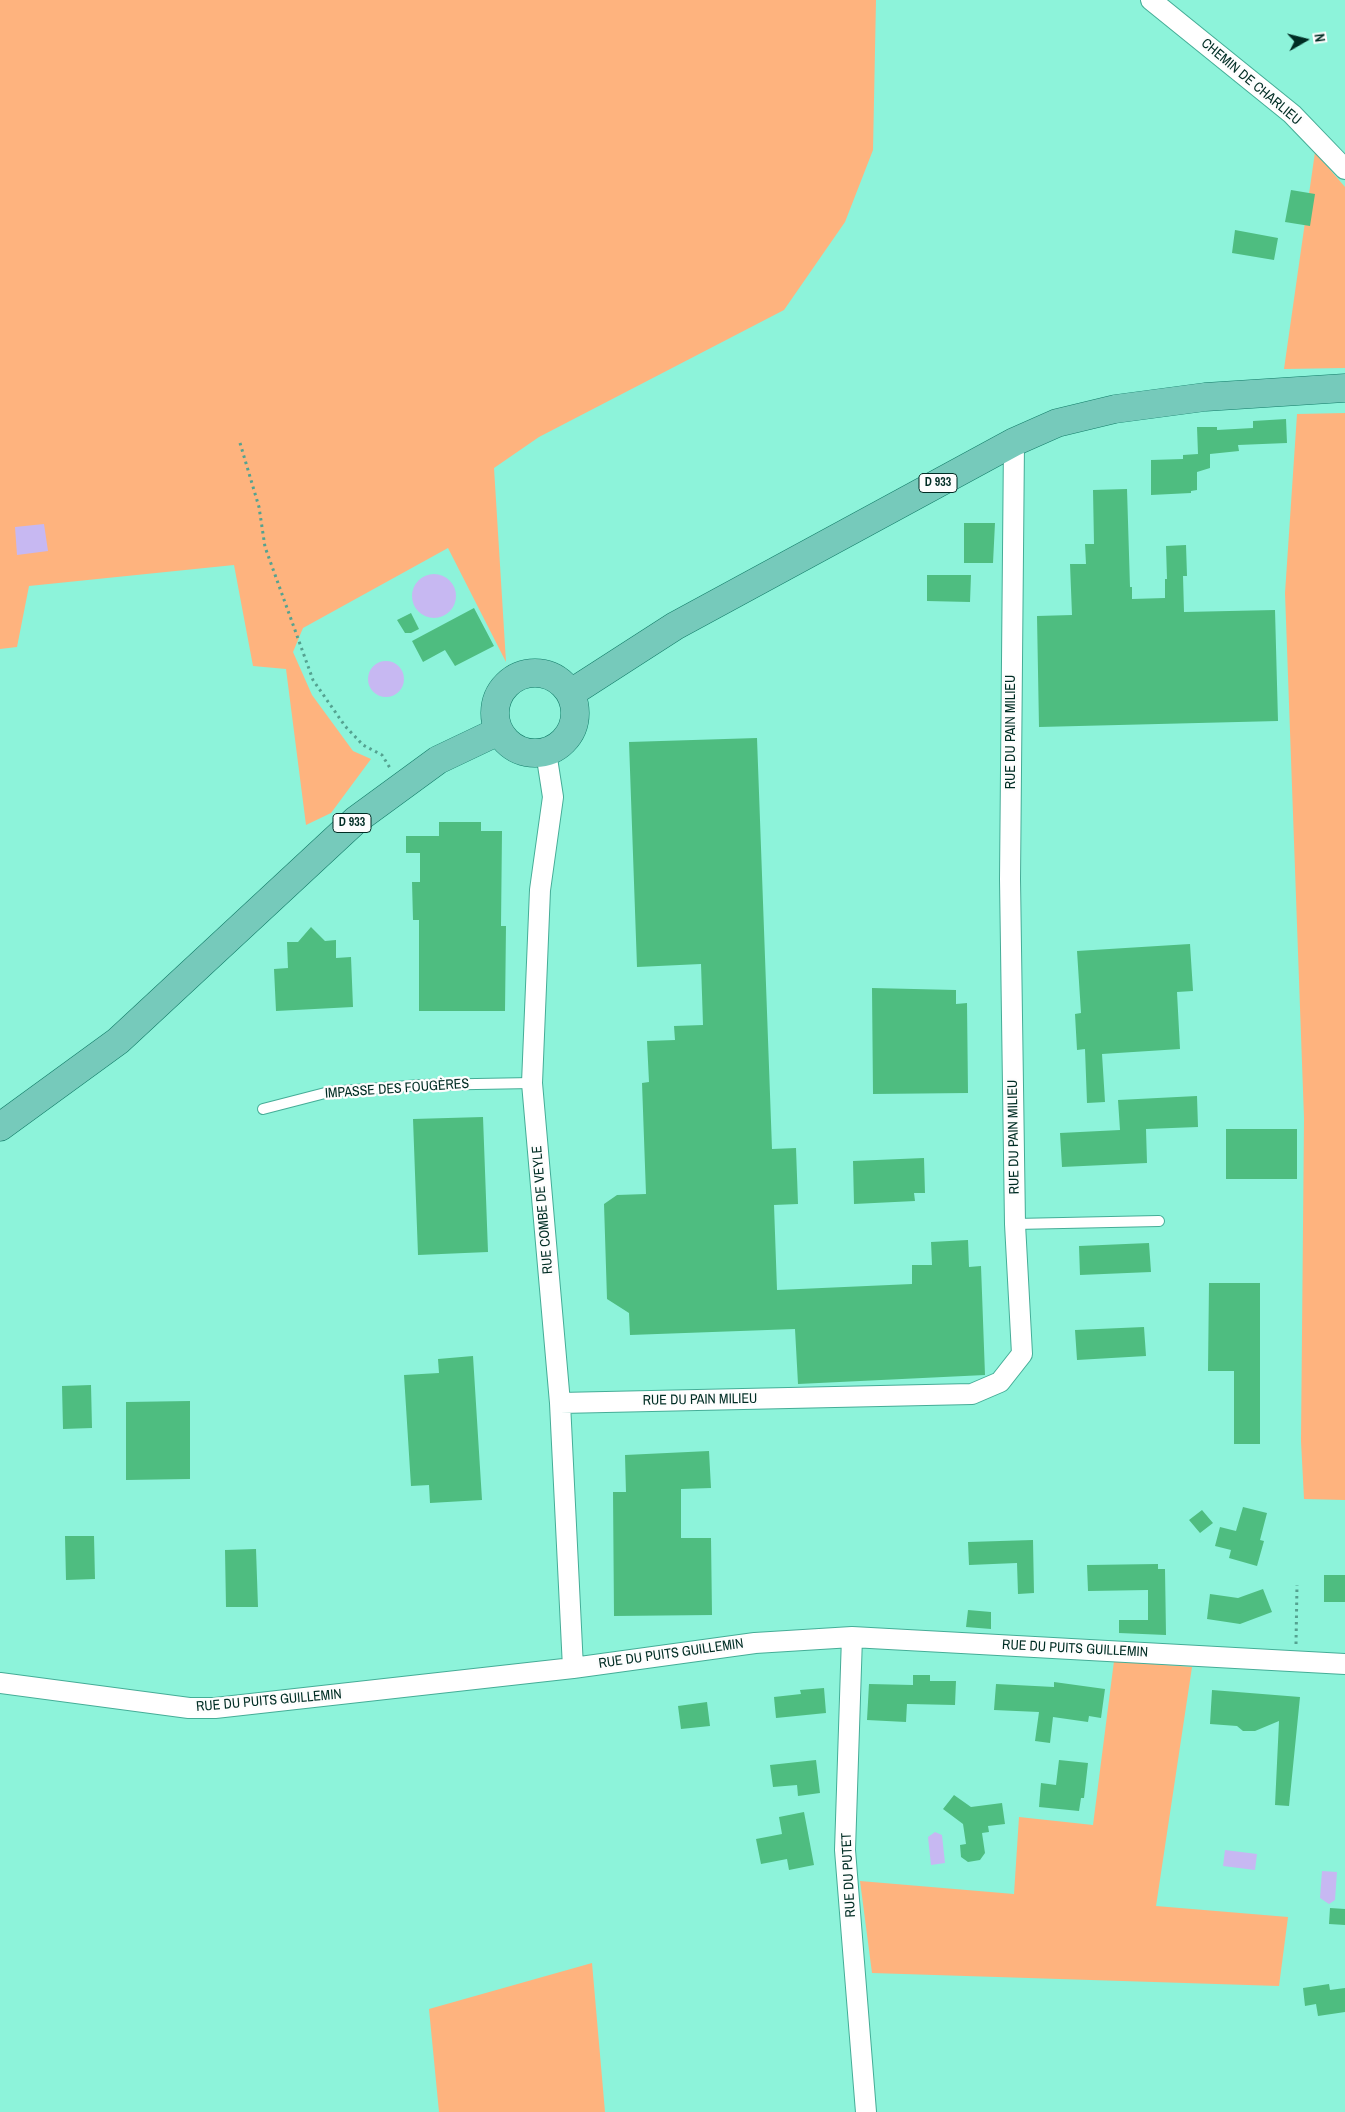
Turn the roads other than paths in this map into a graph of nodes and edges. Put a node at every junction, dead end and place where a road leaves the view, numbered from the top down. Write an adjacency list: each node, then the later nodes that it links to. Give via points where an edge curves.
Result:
1 (1151, 0): 2 (street, CHEMIN DE CHARLIEU, via 1292,114)
2 (1345, 170)
3 (1345, 388): 4 (main road, D 933, via 1205,398 1115,409 1057,423)
4 (1014, 442): 5 (main road, D 933, via 675,626); 12 (street, RUE DU PAIN MILIEU, via 1010,879)
5 (571, 693): 6 (main road, via 550,674 522,674 500,692 495,705); 7 (main road, via 576,708 569,736)
6 (499, 731): 7 (main road, via 519,750); 10 (main road, D 933, via 438,760 356,820 118,1041)
7 (546, 752): 8 (street, RUE COMBE DE VEYLE, via 553,796 540,890)
8 (532, 1083): 9 (lane, IMPASSE DES FOUGÈRES, via 421,1085 329,1092); 13 (street, RUE COMBE DE VEYLE)
9 (263, 1110)
10 (0, 1127)
11 (1159, 1221): 12 (lane)
12 (1015, 1224): 13 (street, RUE DU PAIN MILIEU, via 1022,1354 1000,1382 972,1394)
13 (560, 1403): 16 (street, RUE COMBE DE VEYLE)
14 (852, 1637): 15 (street, RUE DU PUITS GUILLEMIN); 16 (street, RUE DU PUITS GUILLEMIN, via 756,1642); 18 (street, RUE DU PUTET, via 845,1850)
15 (1345, 1664)
16 (573, 1668): 17 (street, RUE DU PUITS GUILLEMIN, via 214,1708 189,1708)
17 (0, 1683)
18 (866, 2112)

